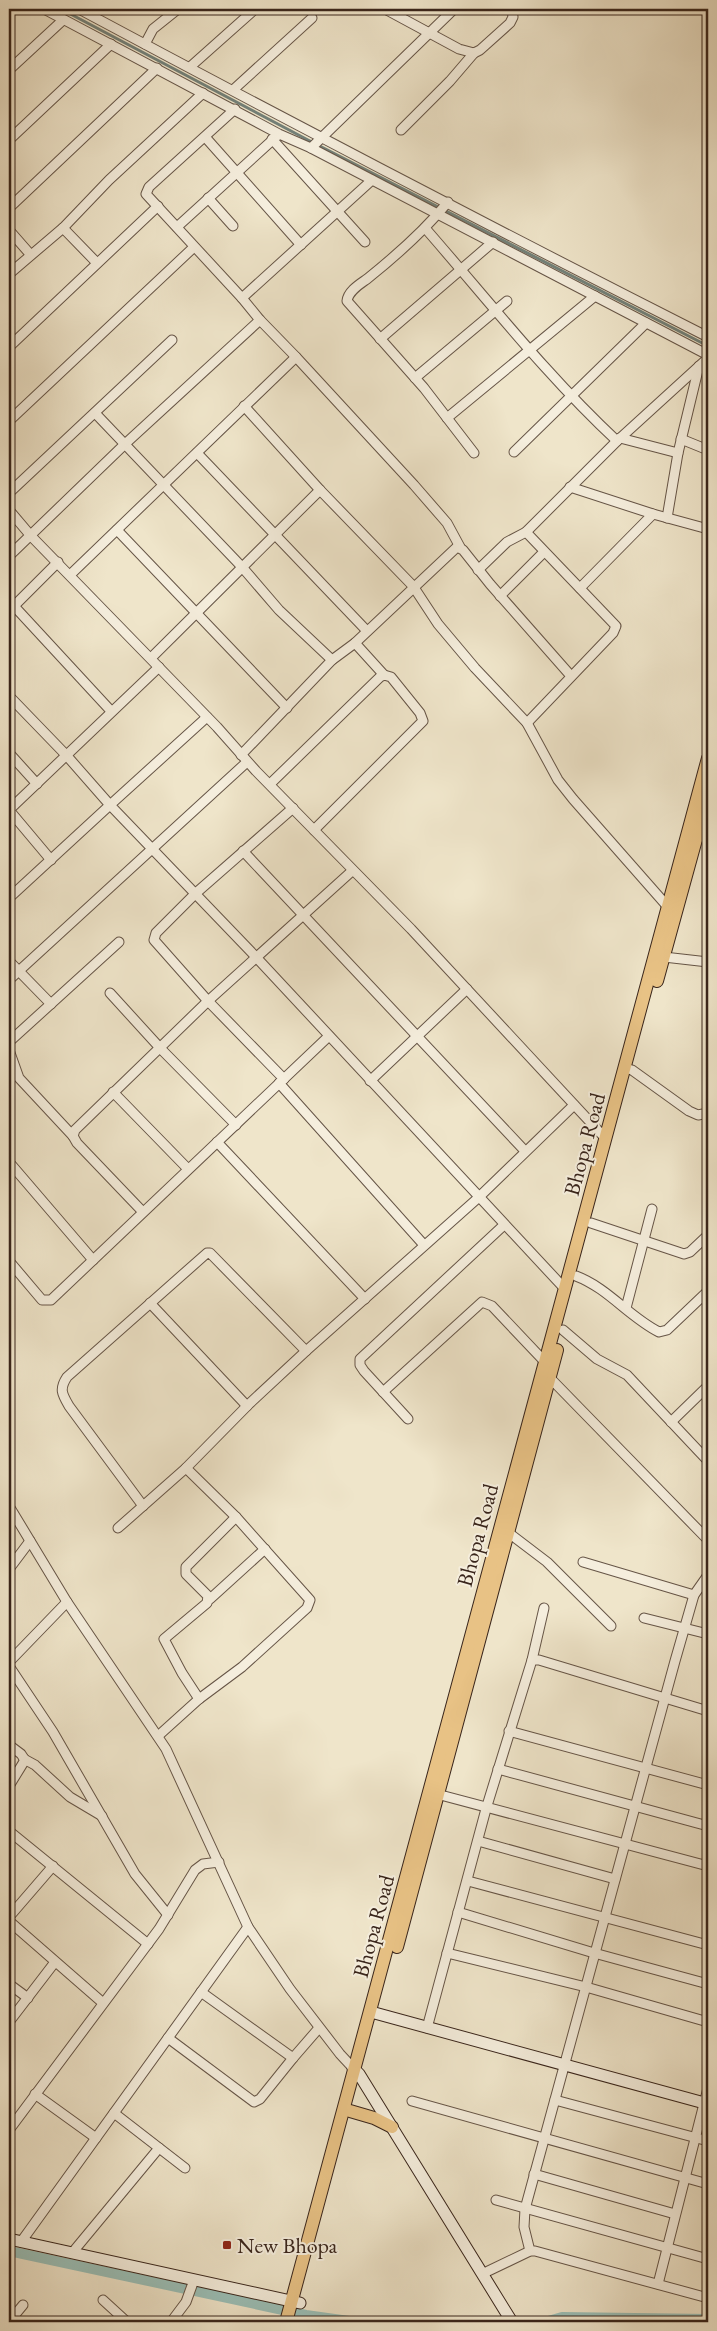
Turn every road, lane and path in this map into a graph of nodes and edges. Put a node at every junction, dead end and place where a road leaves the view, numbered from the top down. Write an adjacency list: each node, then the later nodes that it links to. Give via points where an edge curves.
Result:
1 (44, 9): 9 (street)
2 (79, 9): 12 (street)
3 (178, 9): 12 (street, via 153,29)
4 (255, 9): 14 (street)
5 (385, 9): 10 (street)
6 (454, 9): 10 (street)
7 (512, 9): 13 (street, via 510,23)
8 (312, 18): 17 (street)
9 (63, 20): 11 (street); 16 (street)
10 (430, 32): 13 (street); 24 (street)
11 (111, 44): 15 (street); 23 (street)
12 (145, 44): 14 (street)
13 (474, 53): 20 (street)
14 (190, 67): 17 (street)
15 (157, 68): 18 (street); 29 (street)
16 (9, 70)
17 (233, 90): 24 (street)
18 (203, 93): 19 (street); 34 (street, via 109,180)
19 (235, 109): 21 (street); 22 (street)
20 (400, 130)
21 (276, 136): 24 (street); 25 (street); 31 (street)
22 (206, 138): 25 (street); 28 (street, via 149,187 146,194)
23 (9, 140)
24 (316, 142): 26 (street); 30 (street, via 378,168)
25 (238, 171): 27 (street); 39 (street)
26 (372, 180): 30 (street); 31 (street)
27 (208, 198): 32 (street); 33 (street)
28 (158, 206): 33 (street); 42 (street)
29 (9, 208)
30 (443, 208): 35 (street); 38 (street); 51 (street)
31 (337, 211): 37 (street); 39 (street)
32 (233, 226)
33 (177, 227): 40 (street)
34 (63, 228): 41 (street); 42 (street)
35 (425, 228): 43 (street); 52 (street, via 348,297 349,304)
36 (9, 230): 41 (street)
37 (365, 242)
38 (492, 242): 43 (street); 45 (street)
39 (301, 245): 46 (street)
40 (194, 247): 46 (street); 64 (street)
41 (30, 254): 44 (street)
42 (97, 263): 54 (street)
43 (462, 270): 48 (street); 52 (street)
44 (9, 274)
45 (595, 296): 50 (street); 55 (street)
46 (242, 298): 49 (street)
47 (507, 301): 48 (street)
48 (495, 310): 55 (street); 59 (street)
49 (260, 320): 56 (street); 67 (street)
50 (646, 323): 57 (street); 60 (street)
51 (708, 337)
52 (380, 339): 59 (street)
53 (172, 340): 62 (street)
54 (9, 347)
55 (530, 352): 60 (street); 63 (street, via 488,382)
56 (296, 357): 61 (street); 85 (street, via 447,523)
57 (708, 357): 58 (street)
58 (699, 365): 65 (street); 66 (street)
59 (415, 378): 63 (street)
60 (572, 397): 65 (street); 69 (street)
61 (244, 406): 70 (street); 75 (street)
62 (95, 414): 67 (street); 76 (street)
63 (447, 418): 71 (street)
64 (9, 421)
65 (619, 439): 72 (street); 74 (street)
66 (682, 439): 68 (street); 72 (street)
67 (125, 444): 73 (street); 84 (street)
68 (708, 450)
69 (514, 452)
70 (197, 453): 73 (street); 83 (street)
71 (474, 453)
72 (678, 454): 79 (street)
73 (163, 486): 81 (street); 89 (street)
74 (570, 487): 78 (street); 82 (street)
75 (320, 490): 83 (street); 92 (street)
76 (9, 493)
77 (9, 510): 84 (street)
78 (653, 514): 79 (street); 93 (street)
79 (668, 518): 80 (street)
80 (708, 529)
81 (117, 530): 91 (street); 96 (street)
82 (526, 532): 86 (street); 90 (street, via 507,542)
83 (273, 535): 89 (street); 97 (street)
84 (31, 536): 87 (street); 88 (street)
85 (460, 547): 90 (street); 92 (street, via 453,548)
86 (543, 553): 93 (street); 94 (street)
87 (9, 556)
88 (58, 562): 91 (street); 95 (street)
89 (242, 567): 96 (street); 100 (street, via 279,610)
90 (478, 570): 94 (street)
91 (70, 574): 99 (street)
92 (413, 586): 97 (street); 108 (street, via 450,639)
93 (580, 588): 103 (street, via 615,623 616,629)
94 (500, 596): 103 (street)
95 (11, 608): 106 (street)
96 (196, 613): 99 (street); 105 (street)
97 (367, 632): 98 (street)
98 (355, 643): 100 (street); 102 (street)
99 (151, 658): 101 (street)
100 (332, 660): 105 (street)
101 (159, 667): 106 (street); 107 (street)
102 (384, 675): 114 (street); 118 (street, via 391,677 420,712 423,721)
103 (570, 676): 108 (street)
104 (9, 696): 110 (street)
105 (287, 708): 111 (street)
106 (111, 711): 110 (street)
107 (207, 717): 111 (street); 116 (street)
108 (527, 723): 126 (street, via 558,780)
109 (9, 753): 113 (street)
110 (67, 756): 113 (street); 116 (street)
111 (244, 758): 114 (street); 120 (street)
112 (708, 758): 126 (main road, Bhopa Road)
113 (37, 784): 122 (street, via 9,810)
114 (270, 784): 117 (street)
115 (708, 796): 119 (main road, Bhopa Road)
116 (110, 805): 120 (street); 122 (street)
117 (293, 808): 118 (street); 121 (street)
118 (314, 830): 123 (street)
119 (703, 837): 130 (main road, Bhopa Road)
120 (154, 849): 124 (street); 133 (street)
121 (243, 851): 124 (street); 127 (street)
122 (51, 860): 125 (street)
123 (352, 870): 127 (street); 135 (street)
124 (196, 893): 129 (street); 137 (street, via 156,933 154,940)
125 (9, 898)
126 (668, 907): 144 (main road, Bhopa Road)
127 (302, 914): 129 (street); 140 (street)
128 (119, 942): 138 (street)
129 (256, 957): 137 (street); 139 (street)
130 (664, 957): 132 (street); 144 (main road, Bhopa Road)
131 (9, 961): 133 (street)
132 (708, 962)
133 (19, 971): 134 (street); 138 (street)
134 (9, 980)
135 (467, 990): 140 (street); 148 (street)
136 (110, 992): 142 (street)
137 (208, 1002): 142 (street); 145 (street)
138 (50, 1004): 141 (street)
139 (329, 1036): 145 (street); 146 (street)
140 (419, 1036): 146 (street); 154 (street)
141 (9, 1042)
142 (161, 1049): 147 (street); 150 (street)
143 (9, 1050): 151 (street, via 19,1078)
144 (629, 1069): 149 (street, via 689,1111); 152 (main road, Bhopa Road); 160 (main road, Bhopa Road)
145 (281, 1081): 150 (street); 164 (street)
146 (370, 1081): 157 (street)
147 (113, 1092): 151 (street, via 83,1120); 156 (street)
148 (574, 1105): 152 (street); 154 (street)
149 (708, 1115)
150 (236, 1125): 153 (street)
151 (73, 1136): 159 (street)
152 (606, 1139): 168 (main road, Bhopa Road)
153 (217, 1142): 156 (street); 170 (street)
154 (525, 1151): 157 (street)
155 (9, 1162): 165 (street)
156 (188, 1169): 159 (street)
157 (478, 1198): 161 (street); 164 (street)
158 (652, 1209): 163 (street)
159 (142, 1211): 165 (street)
160 (591, 1223): 163 (street); 167 (main road, Bhopa Road)
161 (504, 1225): 168 (street); 178 (street, via 360,1359 364,1371)
162 (708, 1236): 163 (street, via 684,1254)
163 (643, 1242): 172 (street)
164 (424, 1245): 170 (street)
165 (93, 1260): 166 (street, via 47,1302)
166 (9, 1261)
167 (576, 1276): 172 (street, via 592,1283); 173 (main road, Bhopa Road)
168 (565, 1290): 175 (main road, Bhopa Road)
169 (708, 1290): 172 (street, via 663,1332 655,1330)
170 (365, 1299): 174 (street)
171 (150, 1304): 174 (street, via 210,1252); 179 (street); 185 (street, via 67,1377 61,1388 85,1429)
172 (626, 1308)
173 (562, 1330): 176 (main road, Bhopa Road); 181 (street, via 597,1359 627,1375)
174 (306, 1351): 179 (street)
175 (545, 1362): 178 (street, via 492,1306 482,1302); 216 (main road, Bhopa Road)
176 (550, 1378): 188 (main road, Bhopa Road); 189 (street)
177 (708, 1386): 181 (street)
178 (383, 1392): 180 (street)
179 (247, 1406): 183 (street)
180 (408, 1419)
181 (671, 1422): 182 (street)
182 (708, 1461)
183 (186, 1468): 185 (street); 186 (street)
184 (9, 1506): 190 (street)
185 (143, 1506): 187 (street)
186 (236, 1517): 191 (street); 196 (street, via 186,1567 186,1574)
187 (118, 1528)
188 (509, 1533): 200 (street, via 547,1562); 216 (main road, Bhopa Road)
189 (708, 1540)
190 (30, 1541): 193 (street); 197 (street)
191 (265, 1549): 196 (street); 206 (street, via 308,1596 310,1603 242,1667)
192 (583, 1562): 195 (street)
193 (9, 1569)
194 (708, 1575): 195 (street)
195 (694, 1595): 201 (street)
196 (210, 1599): 206 (street, via 164,1639)
197 (67, 1602): 204 (street); 209 (street)
198 (544, 1608): 203 (street)
199 (644, 1618): 201 (street)
200 (611, 1626)
201 (685, 1628): 202 (street); 205 (street)
202 (708, 1634)
203 (532, 1660): 205 (street); 208 (street)
204 (9, 1664): 219 (street)
205 (666, 1698): 207 (street); 212 (street)
206 (199, 1699): 209 (street)
207 (708, 1711)
208 (509, 1731): 212 (street); 213 (street)
209 (158, 1736): 224 (street)
210 (9, 1745): 211 (street)
211 (24, 1758): 215 (street); 219 (street, via 70,1797)
212 (646, 1767): 214 (street); 217 (street)
213 (498, 1769): 217 (street); 218 (street)
214 (708, 1785)
215 (9, 1786)
216 (433, 1793): 218 (street); 245 (main road, Bhopa Road)
217 (634, 1805): 220 (street); 223 (street)
218 (486, 1809): 222 (street); 223 (street)
219 (102, 1816): 230 (street, via 141,1882)
220 (708, 1826)
221 (9, 1831): 225 (street)
222 (478, 1841): 227 (street); 228 (street)
223 (625, 1843): 226 (street); 227 (street)
224 (219, 1862): 230 (street, via 203,1864 195,1870); 233 (street)
225 (52, 1866): 232 (street); 234 (street)
226 (708, 1866)
227 (615, 1879): 231 (street)
228 (468, 1881): 229 (street); 231 (street)
229 (458, 1912): 236 (street); 237 (street)
230 (168, 1915): 234 (street)
231 (604, 1916): 235 (street); 237 (street)
232 (9, 1919): 238 (street)
233 (248, 1927): 242 (street); 248 (street)
234 (148, 1944): 244 (street)
235 (708, 1945)
236 (448, 1953): 241 (street); 249 (street)
237 (594, 1953): 240 (street); 241 (street)
238 (55, 1962): 243 (street); 244 (street)
239 (9, 1984): 243 (street)
240 (708, 1984)
241 (586, 1987): 247 (street); 252 (street)
242 (201, 1992): 250 (street); 251 (street)
243 (28, 1998): 246 (street)
244 (104, 2003): 255 (street)
245 (375, 2013): 249 (main road); 253 (main road, Bhopa Road)
246 (9, 2022)
247 (708, 2022)
248 (319, 2028): 251 (street); 253 (street)
249 (427, 2028): 252 (main road)
250 (168, 2038): 251 (street, via 254,2102 260,2099); 260 (street)
251 (293, 2058)
252 (565, 2065): 256 (street); 258 (main road)
253 (356, 2071): 259 (main road, Bhopa Road); 261 (main road); 287 (main road, Bhopa Road)
254 (708, 2088): 258 (street)
255 (35, 2094): 262 (street); 264 (street)
256 (555, 2100): 263 (street); 265 (street)
257 (412, 2101): 265 (street)
258 (706, 2103): 263 (street)
259 (350, 2111): 261 (main road); 287 (main road, Bhopa Road)
260 (114, 2113): 264 (street); 267 (street)
261 (392, 2127): 281 (main road)
262 (9, 2130)
263 (695, 2137): 266 (street); 270 (street)
264 (96, 2138): 276 (street)
265 (544, 2138): 269 (street); 270 (street)
266 (708, 2141)
267 (159, 2148): 268 (street); 279 (street)
268 (185, 2168)
269 (534, 2174): 273 (street); 274 (street)
270 (684, 2177): 271 (street); 274 (street)
271 (708, 2184)
272 (496, 2200): 273 (street)
273 (525, 2209): 277 (street); 278 (street, via 524,2226)
274 (675, 2214): 277 (street)
275 (9, 2239): 276 (main road)
276 (21, 2242): 279 (main road)
277 (667, 2247): 280 (street); 282 (street)
278 (530, 2251): 281 (street); 282 (street)
279 (72, 2253): 283 (main road)
280 (708, 2259)
281 (482, 2274): 292 (main road)
282 (658, 2284): 284 (street)
283 (192, 2286): 287 (main road); 290 (street, via 186,2302)
284 (708, 2298)
285 (103, 2300): 289 (street)
286 (23, 2305): 288 (street)
287 (295, 2305): 291 (main road, Bhopa Road)
288 (9, 2322)
289 (127, 2322)
290 (171, 2322)
291 (289, 2322)
292 (512, 2322)

